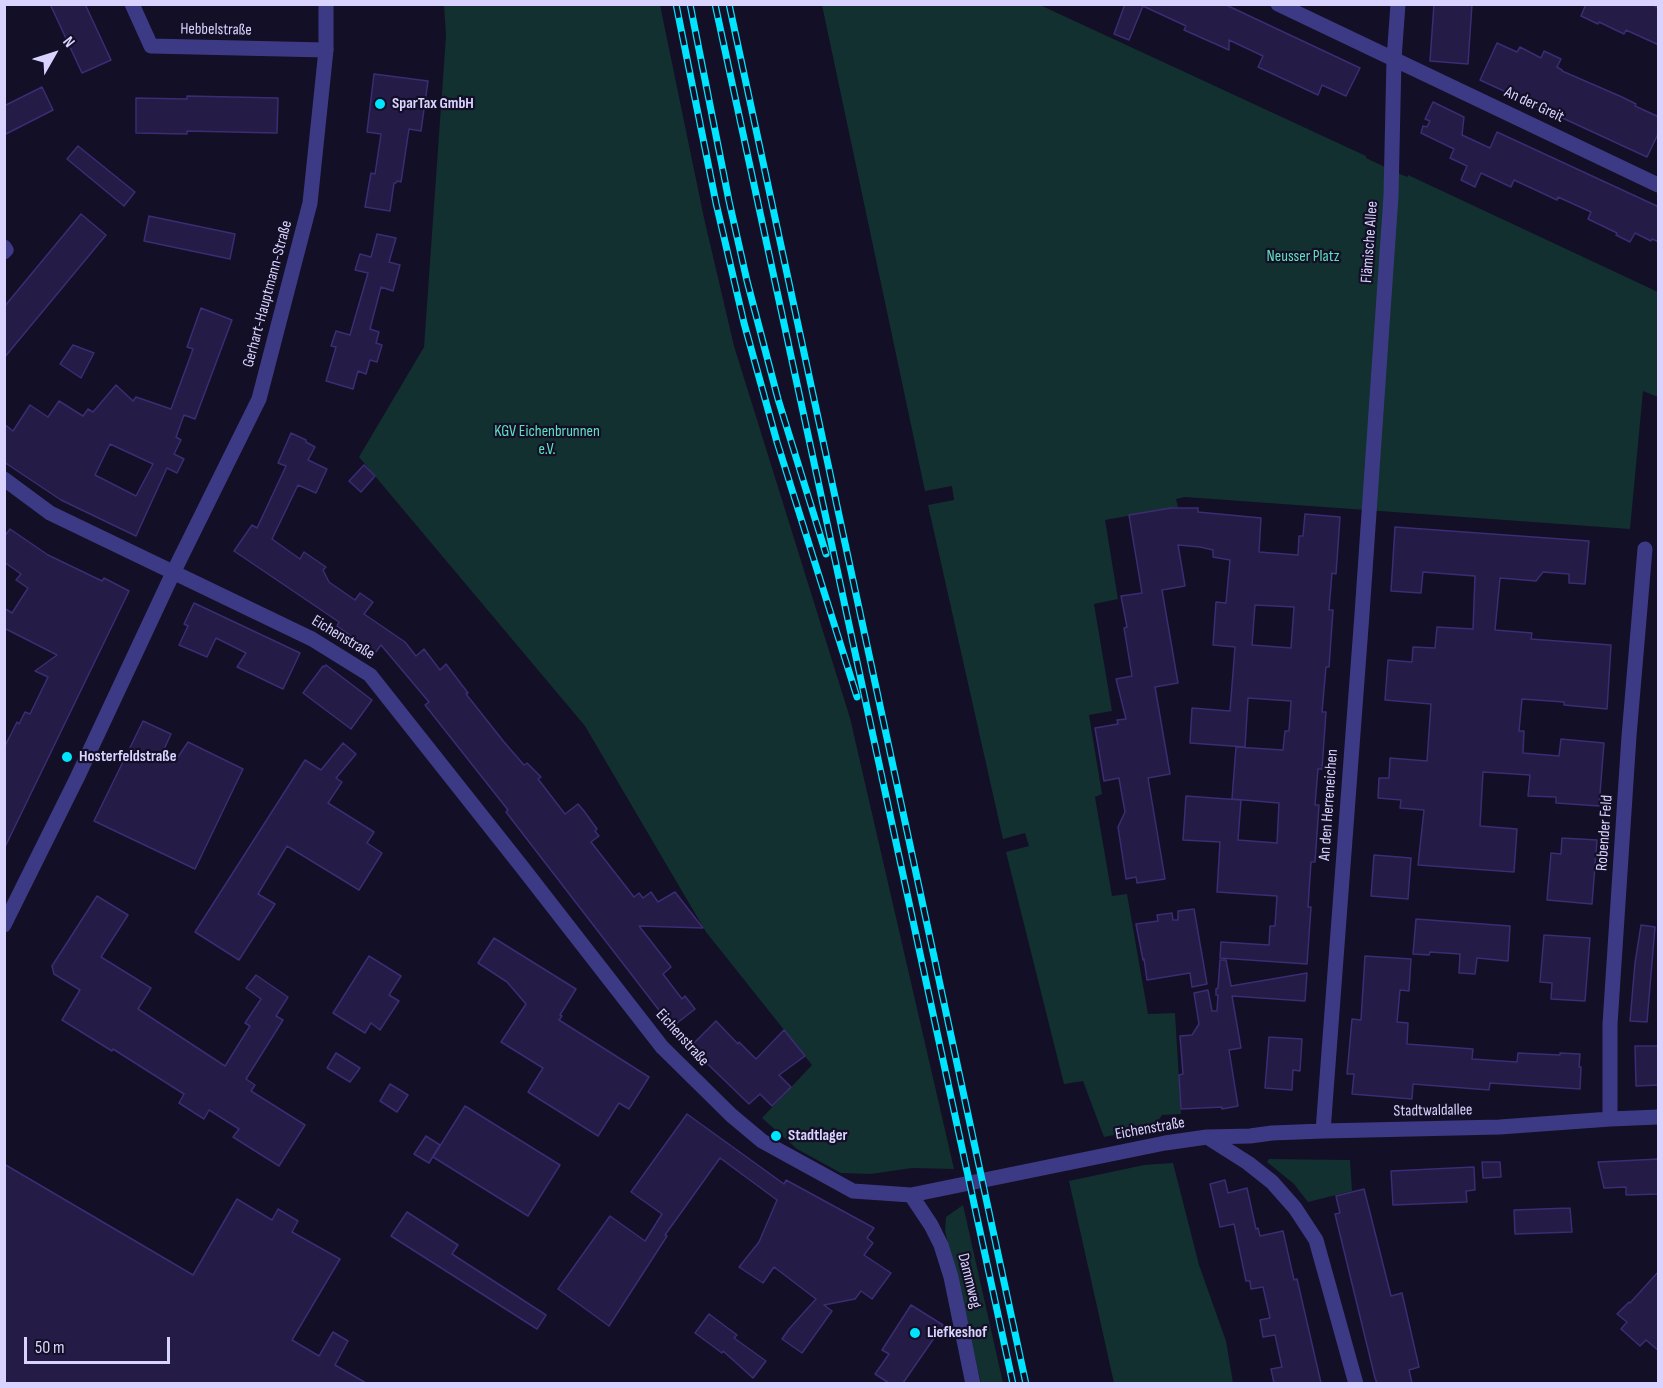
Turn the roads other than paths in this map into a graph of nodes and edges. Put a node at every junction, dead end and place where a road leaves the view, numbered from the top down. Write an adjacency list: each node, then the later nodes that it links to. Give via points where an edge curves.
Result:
1 (132, 4): 5 (street, Hebbelstraße, via 151,45)
2 (326, 4): 5 (street, Gerhart-Hauptmann-Straße)
3 (1278, 4): 6 (street, An der Greit)
4 (1398, 4): 6 (street, Flämische Allee)
5 (326, 50): 13 (street, Gerhart-Hauptmann-Straße, via 310,203 259,399)
6 (1394, 59): 7 (street, An der Greit); 11 (street, Flämische Allee, via 1391,196)
7 (1659, 184)
8 (4, 247): 9 (street)
9 (4, 252)
10 (4, 479): 13 (street, Eichenstraße, via 50,513)
11 (1371, 481): 17 (street, An den Herreneichen)
12 (1645, 549): 16 (street, Robender Feld, via 1610,1024)
13 (173, 573): 14 (street); 19 (street, Eichenstraße, via 312,639 370,675 662,1047 754,1135 853,1191)
14 (4, 925)
15 (1659, 1117): 16 (street, Stadtwaldallee)
16 (1610, 1119): 17 (street, Stadtwaldallee, via 1500,1128)
17 (1323, 1131): 18 (street, Stadtwaldallee)
18 (1208, 1137): 19 (street, Eichenstraße); 21 (street, Eichenstraße, via 1272,1182 1316,1240)
19 (911, 1195): 20 (street, Dammweg, via 941,1245)
20 (973, 1383)
21 (1356, 1383)

